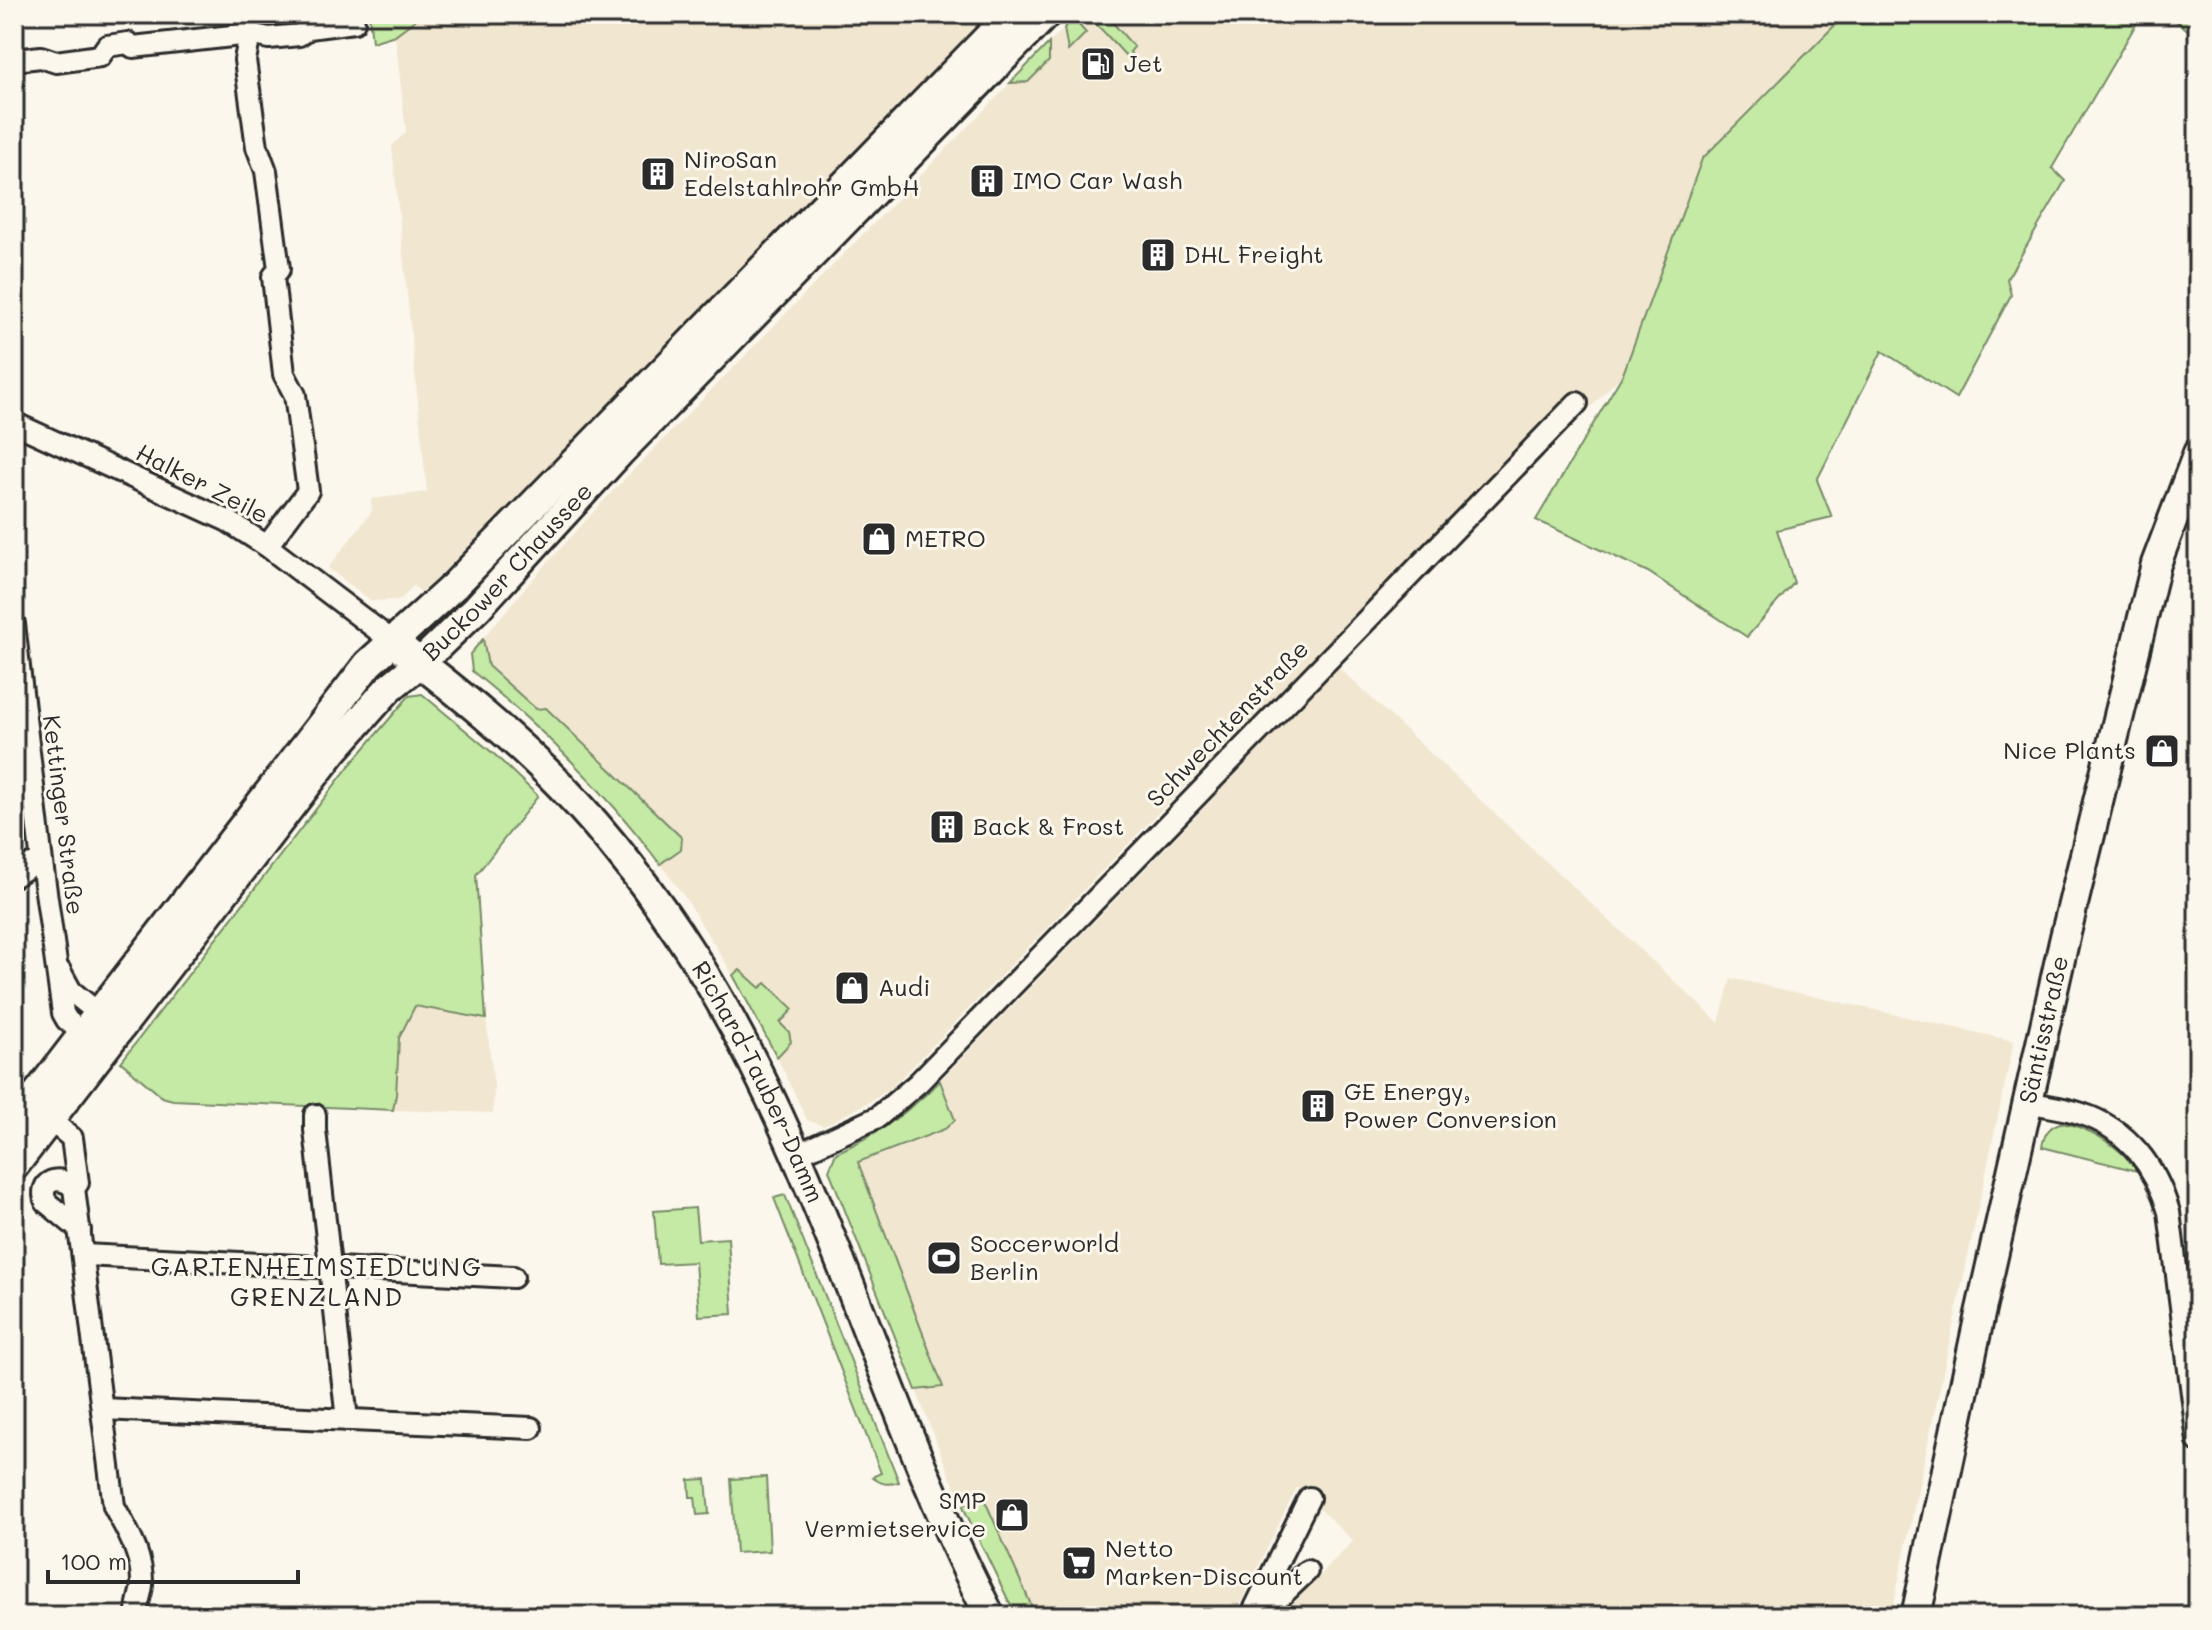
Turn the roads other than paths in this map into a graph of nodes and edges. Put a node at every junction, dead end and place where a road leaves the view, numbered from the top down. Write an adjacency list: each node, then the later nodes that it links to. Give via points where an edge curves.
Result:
1 (1011, 14): 11 (main road, Buckower Chaussee, via 454,586)
2 (1046, 14): 12 (main road, Buckower Chaussee)
3 (354, 22): 4 (street, via 269,38)
4 (248, 24): 5 (street, via 133,47 107,46 100,56); 9 (street, via 245,60 279,269 273,277 284,374 295,395 308,491)
5 (14, 60)
6 (1577, 403): 21 (street, Schwechtenstraße, via 918,1083 878,1117)
7 (14, 423): 9 (street, Halker Zeile, via 228,521)
8 (2198, 453): 17 (main road, Säntisstraße, via 2156,564)
9 (267, 546): 11 (street, Halker Zeile)
10 (14, 624): 13 (street, Kettinger Straße)
11 (392, 641): 12 (main road, Richard-Tauber-Damm); 16 (main road, Buckower Chaussee, via 368,664)
12 (420, 663): 16 (main road, Buckower Chaussee, via 389,688 333,751); 21 (main road, Richard-Tauber-Damm, via 560,785 621,856 719,999)
13 (20, 724): 14 (street, Kettinger Straße)
14 (42, 863): 15 (street); 16 (street, Kettinger Straße, via 56,964)
15 (14, 876)
16 (101, 1032): 19 (main road, Buckower Chaussee); 20 (main road, Buckower Chaussee)
17 (2027, 1102): 31 (street, via 2083,1114 2115,1129 2139,1152 2162,1189); 38 (main road, Säntisstraße)
18 (315, 1115): 26 (street)
19 (50, 1120): 22 (main road, Buckower Chaussee); 23 (street, via 72,1138 78,1183)
20 (14, 1124)
21 (796, 1155): 35 (main road, Richard-Tauber-Damm, via 936,1500)
22 (14, 1166)
23 (74, 1188): 24 (street); 24 (street, via 56,1180 43,1196)
24 (80, 1230): 25 (street)
25 (84, 1255): 26 (street); 28 (street)
26 (332, 1269): 27 (street); 29 (street)
27 (513, 1277)
28 (102, 1409): 29 (street); 34 (street, via 114,1506 138,1551 142,1586)
29 (347, 1420): 30 (street)
30 (531, 1428)
31 (2198, 1441)
32 (1309, 1498): 36 (street)
33 (1307, 1571): 37 (street)
34 (137, 1616)
35 (990, 1616)
36 (1251, 1616)
37 (1260, 1616)
38 (1916, 1616)

